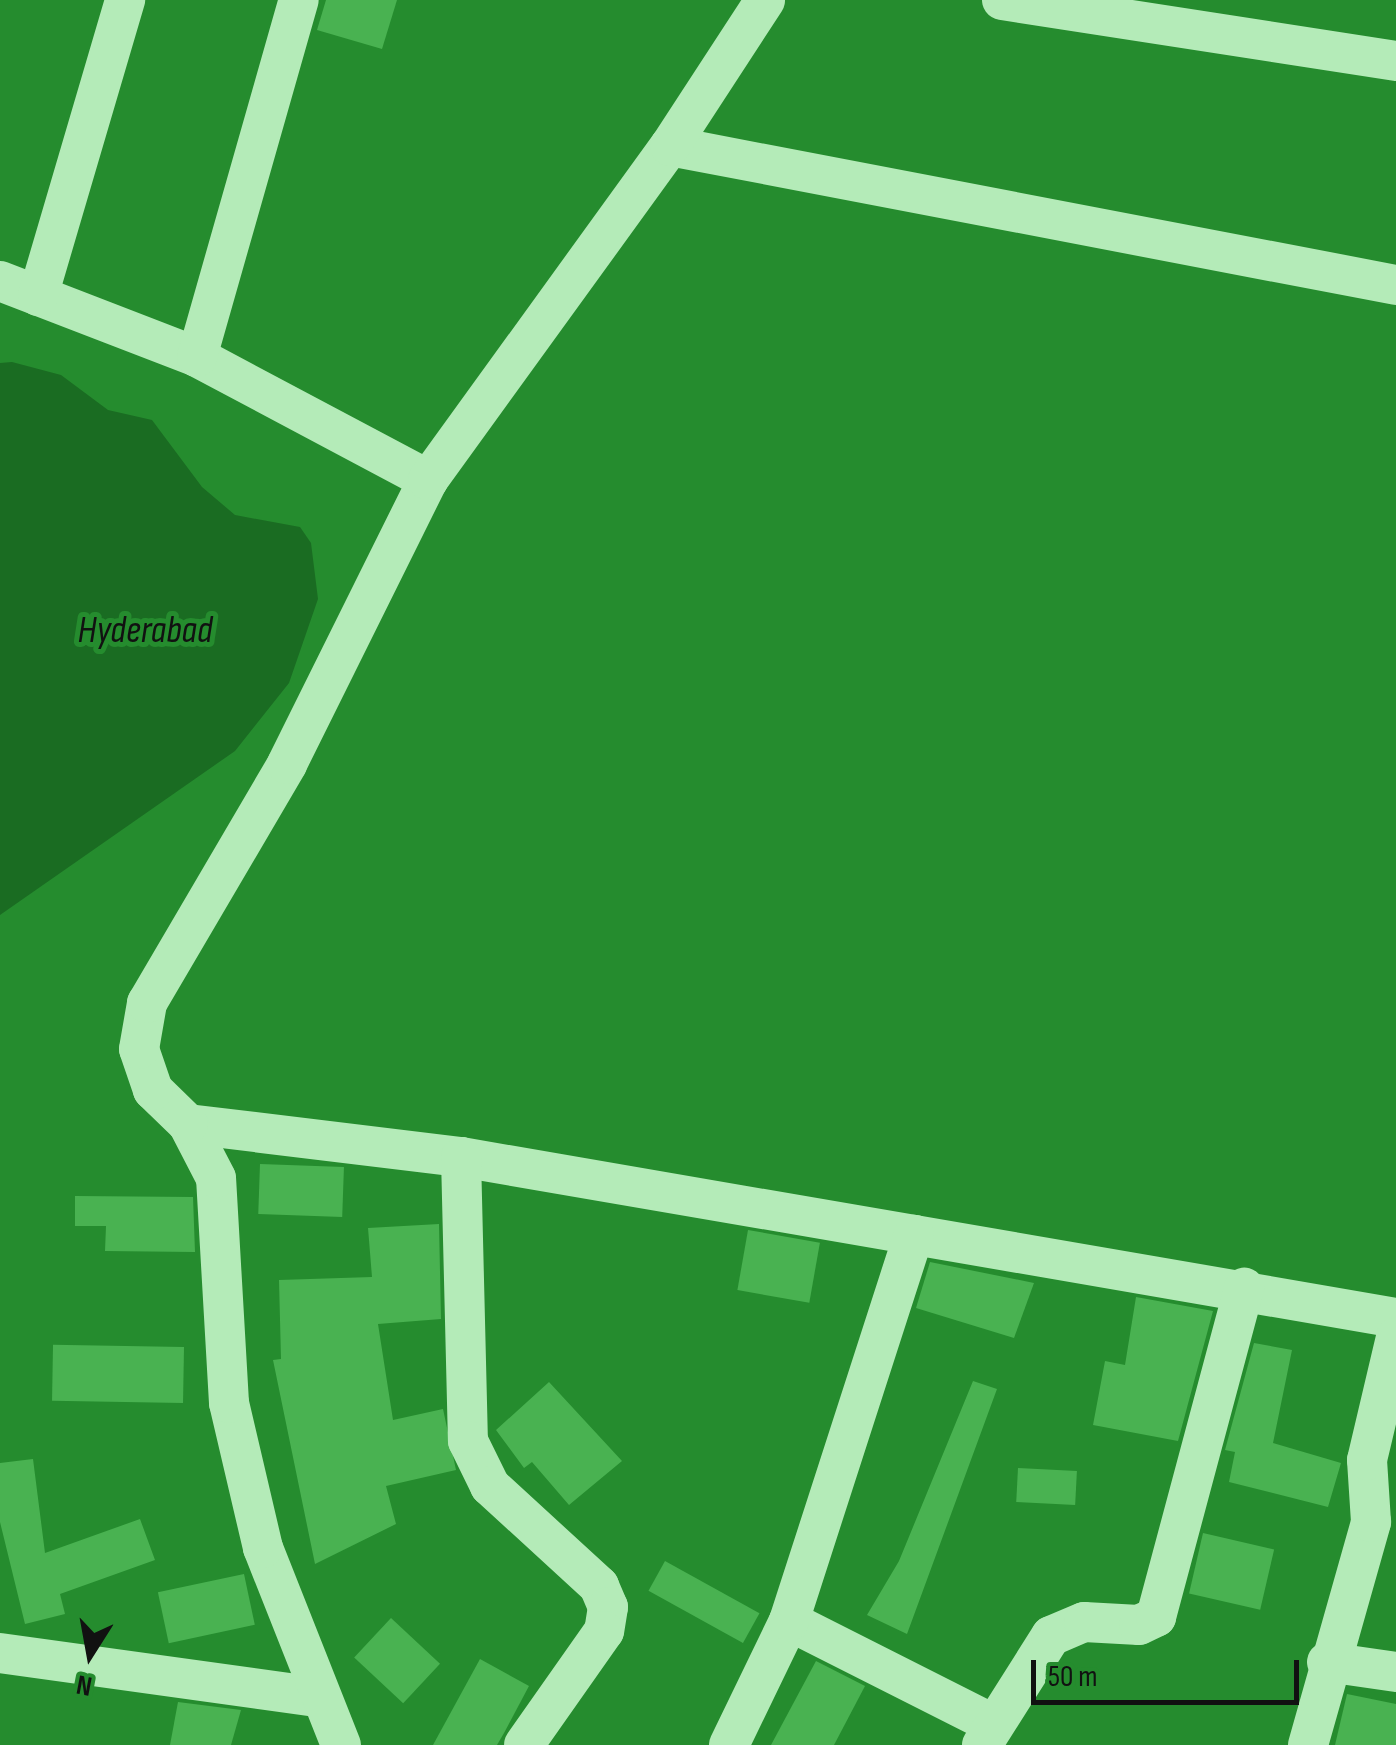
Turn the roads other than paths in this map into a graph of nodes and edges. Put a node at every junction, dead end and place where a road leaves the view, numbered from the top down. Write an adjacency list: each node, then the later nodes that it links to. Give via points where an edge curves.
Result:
1 (124, 0): 9 (street)
2 (298, 0): 10 (street)
3 (765, 0): 6 (street)
4 (1002, 0): 5 (street)
5 (1396, 61)
6 (670, 146): 8 (street); 11 (street)
7 (0, 282): 9 (street)
8 (1396, 285)
9 (38, 296): 10 (street)
10 (196, 357): 11 (street)
11 (428, 480): 12 (street, via 287,764 147,1003 139,1049 148,1077)
12 (188, 1124): 13 (street); 22 (street, via 219,1198 229,1403 263,1548)
13 (461, 1158): 14 (street); 25 (street, via 468,1442 490,1486 599,1586 608,1607 604,1631)
14 (914, 1236): 15 (street); 18 (street)
15 (1244, 1288): 16 (street); 23 (street, via 1156,1617 1139,1625 1066,1626)
16 (1396, 1318)
17 (1396, 1338): 20 (street, via 1367,1460 1371,1522)
18 (788, 1622): 23 (street); 26 (street)
19 (0, 1653): 22 (street)
20 (1328, 1662): 21 (street); 27 (street)
21 (1396, 1672)
22 (318, 1697): 24 (street)
23 (988, 1734)
24 (341, 1745)
25 (524, 1745)
26 (729, 1745)
27 (1308, 1745)

